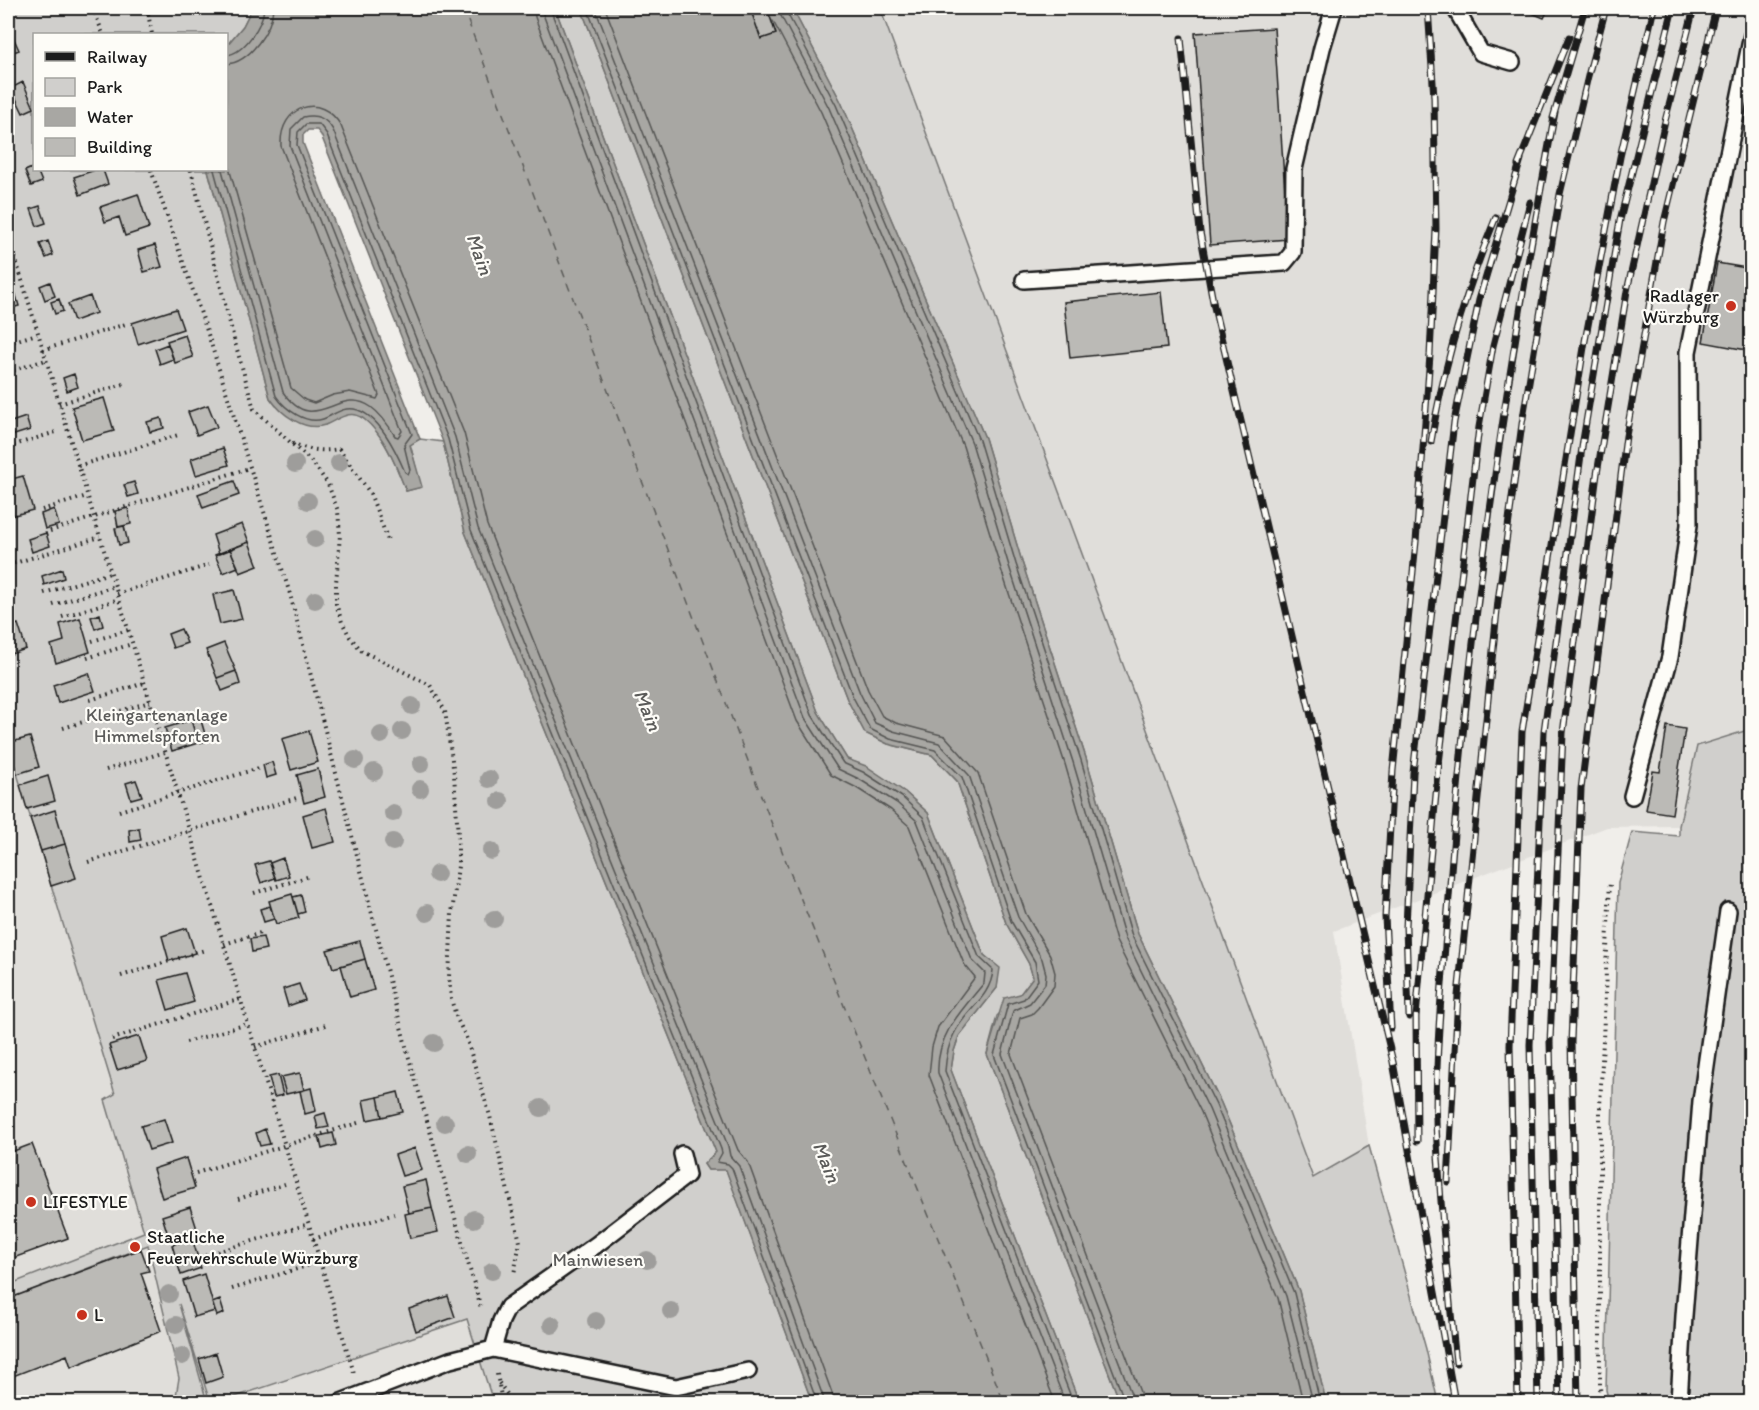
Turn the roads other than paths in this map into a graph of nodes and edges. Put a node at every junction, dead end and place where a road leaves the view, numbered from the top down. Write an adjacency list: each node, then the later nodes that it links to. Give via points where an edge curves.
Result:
1 (1334, 8): 5 (lane, via 1294,169 1293,252 1284,263)
2 (1455, 8): 4 (lane, via 1481,53)
3 (1752, 35): 6 (lane, via 1688,352 1689,525 1670,657)
4 (1512, 62)
5 (1024, 280)
6 (1632, 796)
7 (1728, 912): 12 (lane, via 1701,1101)
8 (682, 1154): 9 (lane, via 687,1175 508,1307)
9 (493, 1349): 10 (lane, via 676,1387); 11 (lane, via 450,1360)
10 (748, 1371)
11 (340, 1402)
12 (1679, 1402)

